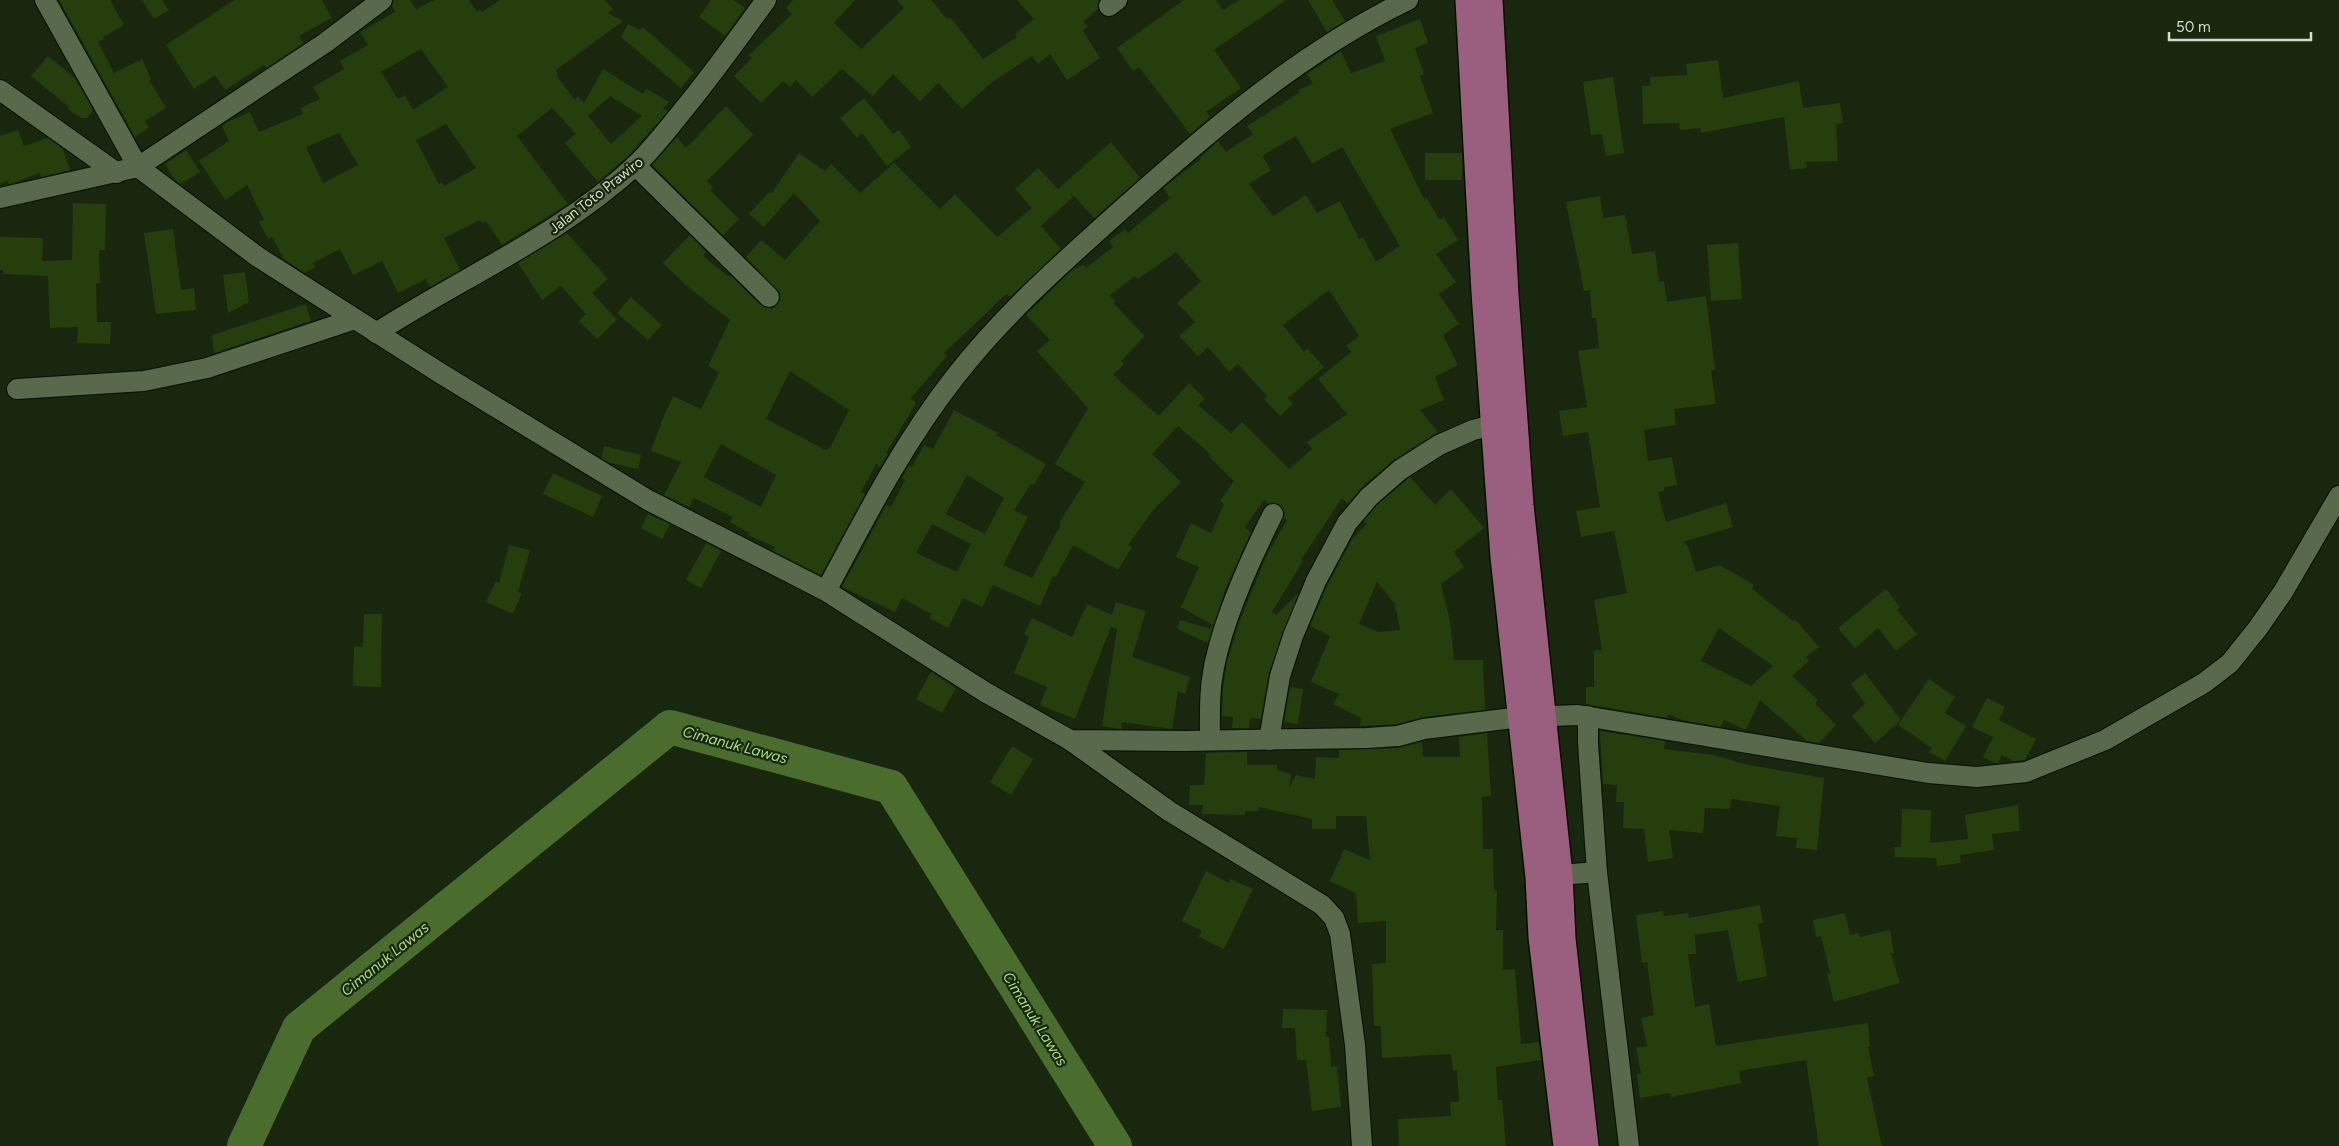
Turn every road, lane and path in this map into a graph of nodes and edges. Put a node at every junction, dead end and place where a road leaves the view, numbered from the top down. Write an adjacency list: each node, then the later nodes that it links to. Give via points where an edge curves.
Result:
1 (45, 0): 10 (street)
2 (382, 0): 10 (street, via 325,44)
3 (766, 0): 8 (street, Jalan Toto Prawiro, via 712,74 653,148)
4 (1408, 0): 20 (street, via 1307,59 1254,96 1118,213 1001,322 954,377 907,443)
5 (1468, 0): 9 (main road)
6 (1490, 0): 9 (main road)
7 (0, 90): 11 (street)
8 (635, 165): 13 (street); 15 (street, Jalan Toto Prawiro, via 549,232)
9 (1488, 165): 17 (main road)
10 (138, 168): 11 (street); 14 (street, via 258,257)
11 (117, 173): 12 (street)
12 (0, 198)
13 (769, 297)
14 (355, 319): 15 (street); 16 (street, via 207,368 144,381)
15 (376, 332): 20 (street, via 648,500)
16 (16, 389)
17 (1492, 426): 21 (main road); 24 (street, via 1439,445 1400,470 1369,497 1347,523 1316,581 1293,636 1280,676)
18 (2339, 496): 21 (street, via 2283,592 2230,663 2204,683 2105,740 2026,772 1977,777 1928,773)
19 (1273, 514): 23 (street, via 1251,560 1219,646 1212,679)
20 (826, 591): 22 (street, via 985,692)
21 (1544, 717): 24 (street, via 1424,729 1398,736); 25 (street, via 1588,743); 26 (main road)
22 (1070, 740): 23 (street); 28 (street, via 1169,811 1322,905 1334,918 1340,934 1355,1045)
23 (1210, 740): 24 (street)
24 (1269, 740)
25 (1597, 872): 26 (street); 31 (street)
26 (1549, 876): 27 (main road, via 1541,937)
27 (1563, 1034): 29 (main road); 30 (main road)
28 (1362, 1146)
29 (1566, 1146)
30 (1586, 1146)
31 (1629, 1146)

